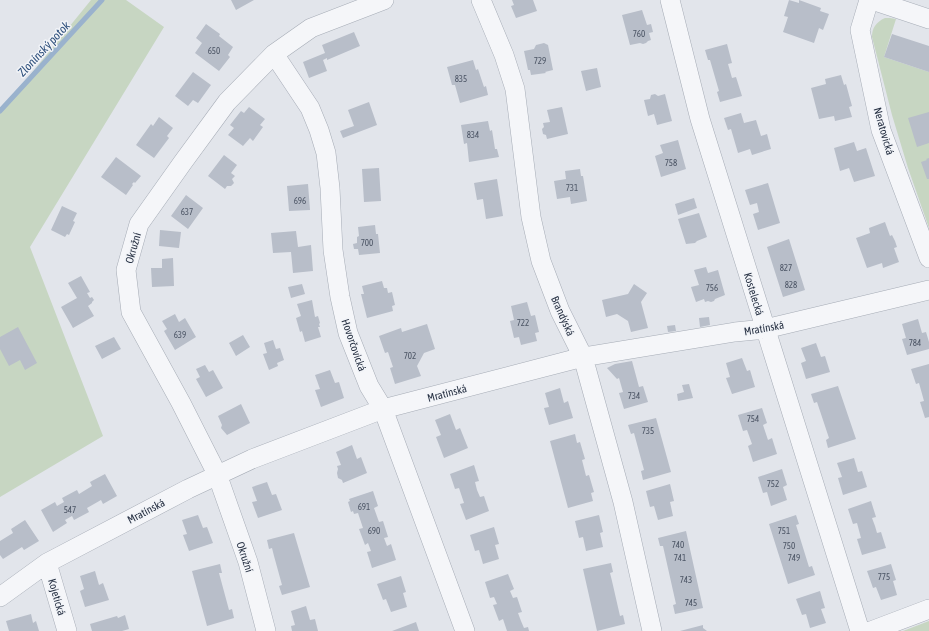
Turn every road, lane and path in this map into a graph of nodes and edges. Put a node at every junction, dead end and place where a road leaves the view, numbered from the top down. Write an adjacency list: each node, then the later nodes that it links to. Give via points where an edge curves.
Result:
1 (384, 0): 7 (street, Okružní, via 311,28)
2 (481, 0): 11 (street, Brandýská, via 515,89 531,217 541,261 560,311)
3 (670, 0): 10 (street, Kostelecká, via 700,119)
4 (869, 0): 8 (street, Neratovická, via 860,30 881,130)
5 (872, 0): 6 (street)
6 (929, 18)
7 (274, 54): 12 (street, Hovorčovická, via 310,108 319,130 326,153 330,188 332,250 348,333 369,386); 13 (street, Okružní, via 227,102 139,224 126,270 131,312)
8 (929, 258)
9 (929, 290): 10 (street, Mratínská)
10 (765, 329): 11 (street, Mratínská); 21 (street, Kostelecká)
11 (583, 357): 12 (street, Mratínská); 20 (street, Brandýská, via 623,502)
12 (383, 409): 13 (street, Mratínská); 19 (street, Hovorčovická)
13 (217, 474): 14 (street, Mratínská); 18 (street, Okružní, via 248,562)
14 (47, 563): 15 (street, Mratínská); 17 (street, Kojetická)
15 (0, 597)
16 (929, 609): 22 (street)
17 (67, 631)
18 (266, 631)
19 (465, 631)
20 (652, 631)
21 (860, 631)
22 (871, 631)

